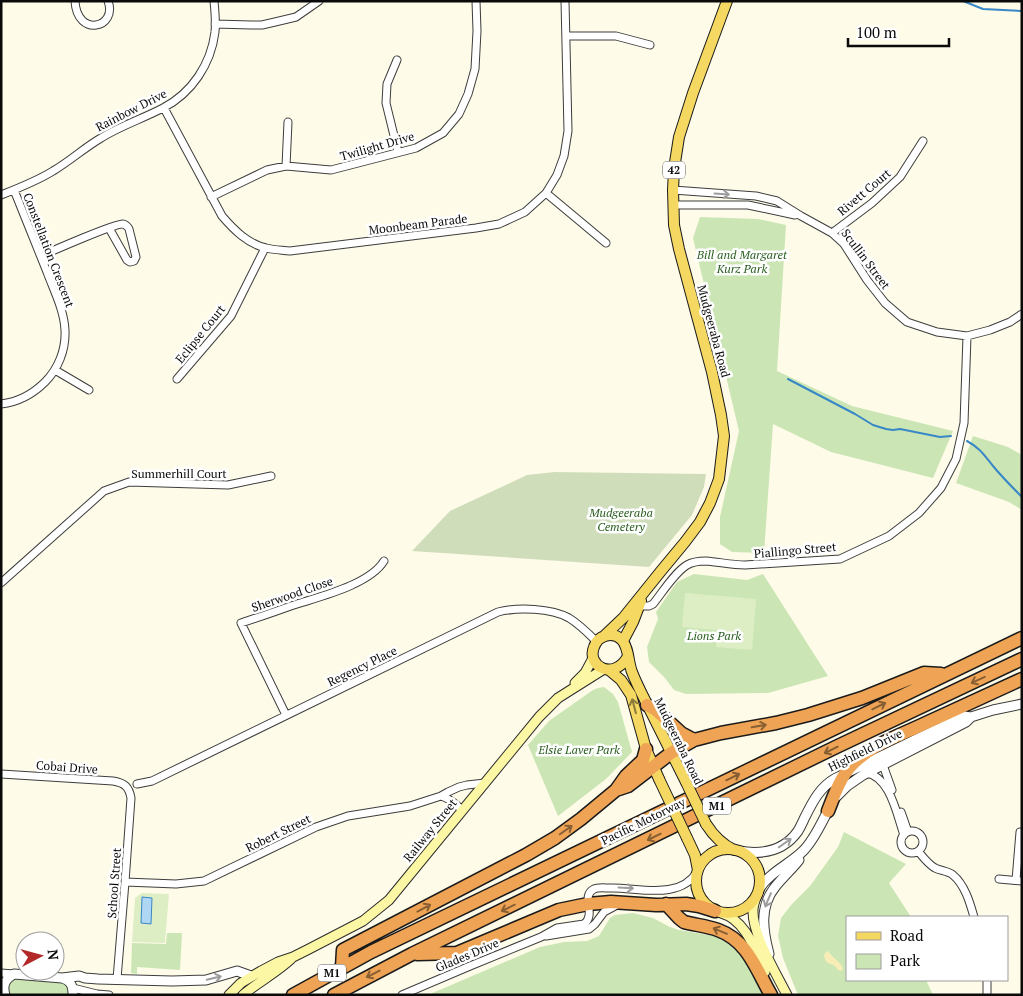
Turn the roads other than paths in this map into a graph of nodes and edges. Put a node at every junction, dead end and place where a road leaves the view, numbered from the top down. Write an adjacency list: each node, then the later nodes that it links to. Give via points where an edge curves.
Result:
1 (75, 1): 2 (street, via 79,18 91,25 106,20 110,12)
2 (108, 1)
3 (214, 1): 8 (street, Rainbow Drive)
4 (319, 1): 8 (street, via 296,18 262,25)
5 (476, 1): 15 (street, Twilight Drive, via 475,69 459,114 443,132 416,148)
6 (565, 1): 9 (street, Moonbeam Parade)
7 (727, 1): 18 (main road, Mudgeeraba Road / 42, via 680,137)
8 (215, 24): 12 (street, Rainbow Drive, via 210,54 199,75 181,96)
9 (566, 36): 10 (street, via 616,36); 19 (street, Moonbeam Parade, via 568,131 564,156)
10 (650, 45)
11 (397, 60): 15 (street, via 387,84 386,103)
12 (164, 108): 17 (street, Rainbow Drive, via 107,134 53,172); 21 (street, Moonbeam Parade)
13 (288, 122): 16 (street)
14 (923, 141): 25 (street, Rivett Court, via 900,177)
15 (398, 152): 16 (street, Twilight Drive, via 332,170)
16 (286, 166): 21 (street, Twilight Drive, via 267,170)
17 (14, 190): 20 (street, Rainbow Drive); 28 (street, Constellation Crescent)
18 (673, 190): 22 (main road, Mudgeeraba Road / 42); 23 (street, Scullin Street, one-way to 23, via 756,196 777,201)
19 (546, 193): 26 (street); 27 (street, Moonbeam Parade, via 525,212 498,224 290,251)
20 (1, 195)
21 (211, 197): 27 (street, Moonbeam Parade, via 232,228 246,240)
22 (673, 205): 23 (street, Scullin Street, via 748,205); 38 (main road, Mudgeeraba Road / 42, via 679,249 718,396 724,436 719,479 710,503 686,542)
23 (800, 216): 25 (street, Scullin Street)
24 (109, 228): 24 (street, via 122,224 128,227 136,257 134,262 126,260); 28 (street)
25 (832, 233): 30 (street, Scullin Street, via 844,244 885,303 907,322 937,332)
26 (606, 243)
27 (265, 248): 32 (street, Eclipse Court, via 231,316)
28 (40, 256): 31 (street, Constellation Crescent, via 64,320 65,341)
29 (1022, 314): 30 (street, Scullin Street, via 990,330)
30 (967, 336): 39 (street, Piallingo Street, via 964,423 956,459 941,488 919,513 889,536 840,559 745,565 692,563 678,573 652,604)
31 (55, 370): 33 (street); 34 (street, Constellation Crescent, via 29,395)
32 (177, 379)
33 (89, 390)
34 (1, 404)
35 (271, 476): 37 (street, Summerhill Court, via 228,485 129,482 104,491)
36 (384, 561): 52 (street, Sherwood Close, via 370,575 342,589 241,623)
37 (1, 583)
38 (644, 593): 39 (main road, Mudgeeraba Road / 42); 41 (main road, Mudgeeraba Road / 42)
39 (639, 606): 42 (main road, Mudgeeraba Road / 42)
40 (1022, 638): 47 (highway, Pacific Motorway / M1)
41 (600, 639): 42 (main road, via 614,636); 44 (main road, via 594,646); 52 (street, Regency Place, via 556,613 505,610)
42 (623, 641): 43 (main road)
43 (628, 656): 46 (main road, via 620,667); 50 (main road, Mudgeeraba Road)
44 (593, 658): 46 (main road); 49 (main road, Railway Street, via 585,673)
45 (1022, 659): 86 (highway, Pacific Motorway / M1, one-way to 86)
46 (606, 670): 49 (main road, Railway Street); 55 (main road, Mudgeeraba Road, one-way to 46, via 631,695 620,680)
47 (944, 674): 54 (highway, M1, one-way to 47, via 808,715 924,673); 88 (highway, Pacific Motorway / M1, one-way to 47)
48 (1022, 679): 59 (highway, via 889,740 862,756)
49 (566, 693): 63 (main road, Railway Street, via 540,717)
50 (648, 704): 54 (highway, via 680,733); 56 (main road, Mudgeeraba Road)
51 (1022, 704): 53 (street, Highfield Drive)
52 (286, 715): 64 (street, Regency Place, via 152,781)
53 (971, 717): 57 (street, Highfield Drive, via 964,716); 58 (street, Highfield Drive)
54 (694, 740): 56 (highway, M1)
55 (646, 749): 62 (main road, Mudgeeraba Road); 66 (highway, M1, via 643,760)
56 (671, 753): 62 (highway, M1); 73 (main road, Mudgeeraba Road, bridge, via 712,833)
57 (871, 761): 58 (street); 59 (street, Highfield Drive)
58 (883, 765): 60 (street, Highfield Drive); 71 (street)
59 (846, 773): 69 (highway); 73 (street, Highfield Drive, one-way to 59, via 766,852 788,841 799,830 820,790 832,779)
60 (866, 773): 69 (street, Highfield Drive, via 843,789); 71 (street, via 876,776 884,784)
61 (1, 774): 65 (street, Cobai Drive, via 113,781 124,784)
62 (656, 774): 66 (highway, M1); 75 (main road, Mudgeeraba Road, bridge, via 695,856)
63 (485, 783): 67 (street, Robert Street, via 459,787); 68 (main road, Railway Street)
64 (137, 784)
65 (128, 789): 78 (street, School Street, via 131,798)
66 (616, 790): 88 (highway, M1, one-way to 66, via 343,950 548,843)
67 (441, 796): 68 (street); 78 (street, Robert Street, via 410,806 334,820 204,881 176,884)
68 (462, 810): 87 (main road, Railway Street, via 377,911)
69 (828, 811): 72 (street, Highfield Drive)
70 (1020, 832): 77 (street)
71 (906, 833): 74 (street, via 901,841 903,848 909,853); 74 (street, via 913,831 922,839 923,845)
72 (807, 847): 79 (street, Highfield Drive, via 768,878); 89 (street, one-way to 89, via 771,892 765,906 763,927)
73 (738, 851): 75 (main road, via 726,849 713,853); 79 (main road, via 755,864 760,877)
74 (918, 852): 84 (street, via 929,864 954,875 967,896)
75 (697, 871): 81 (street, one-way to 75, via 592,890 674,889 688,882); 83 (main road, via 698,894 704,903)
76 (999, 879): 77 (street)
77 (1019, 880)
78 (126, 882): 95 (street, School Street)
79 (758, 892): 83 (main road, via 751,904 742,910); 89 (main road, via 753,910 755,926)
80 (625, 902): 81 (highway, M1); 82 (highway, M1); 85 (street, Glades Drive, via 606,910 589,929)
81 (588, 904): 85 (street, Glades Drive, via 590,917 586,923 560,928); 86 (highway, M1, via 559,910 457,953)
82 (666, 904): 83 (highway, M1, via 688,904); 106 (highway, one-way to 82, via 754,962 740,944 720,931 684,922)
83 (718, 912): 107 (main road, via 731,917 743,928)
84 (974, 916)
85 (541, 938): 105 (street, Glades Drive)
86 (412, 954): 104 (highway, Pacific Motorway / M1, one-way to 104)
87 (293, 957): 90 (main road, Railway Street); 102 (main road, Railway Street)
88 (342, 967): 103 (highway, Pacific Motorway / M1)
89 (773, 968): 108 (main road)
90 (251, 976): 95 (street, one-way to 90, via 206,980 237,971); 100 (main road, Railway Street)
91 (6, 977): 98 (street)
92 (65, 978): 93 (street)
93 (85, 978): 95 (street); 97 (street, via 78,982)
94 (65, 979): 97 (street, via 69,980)
95 (117, 979)
96 (987, 981): 109 (street)
97 (73, 992): 99 (street)
98 (3, 994)
99 (94, 994): 101 (street)
100 (228, 994)
101 (109, 995)
102 (243, 995)
103 (294, 995)
104 (334, 995)
105 (402, 995)
106 (771, 995)
107 (776, 995)
108 (787, 995)
109 (987, 995)

